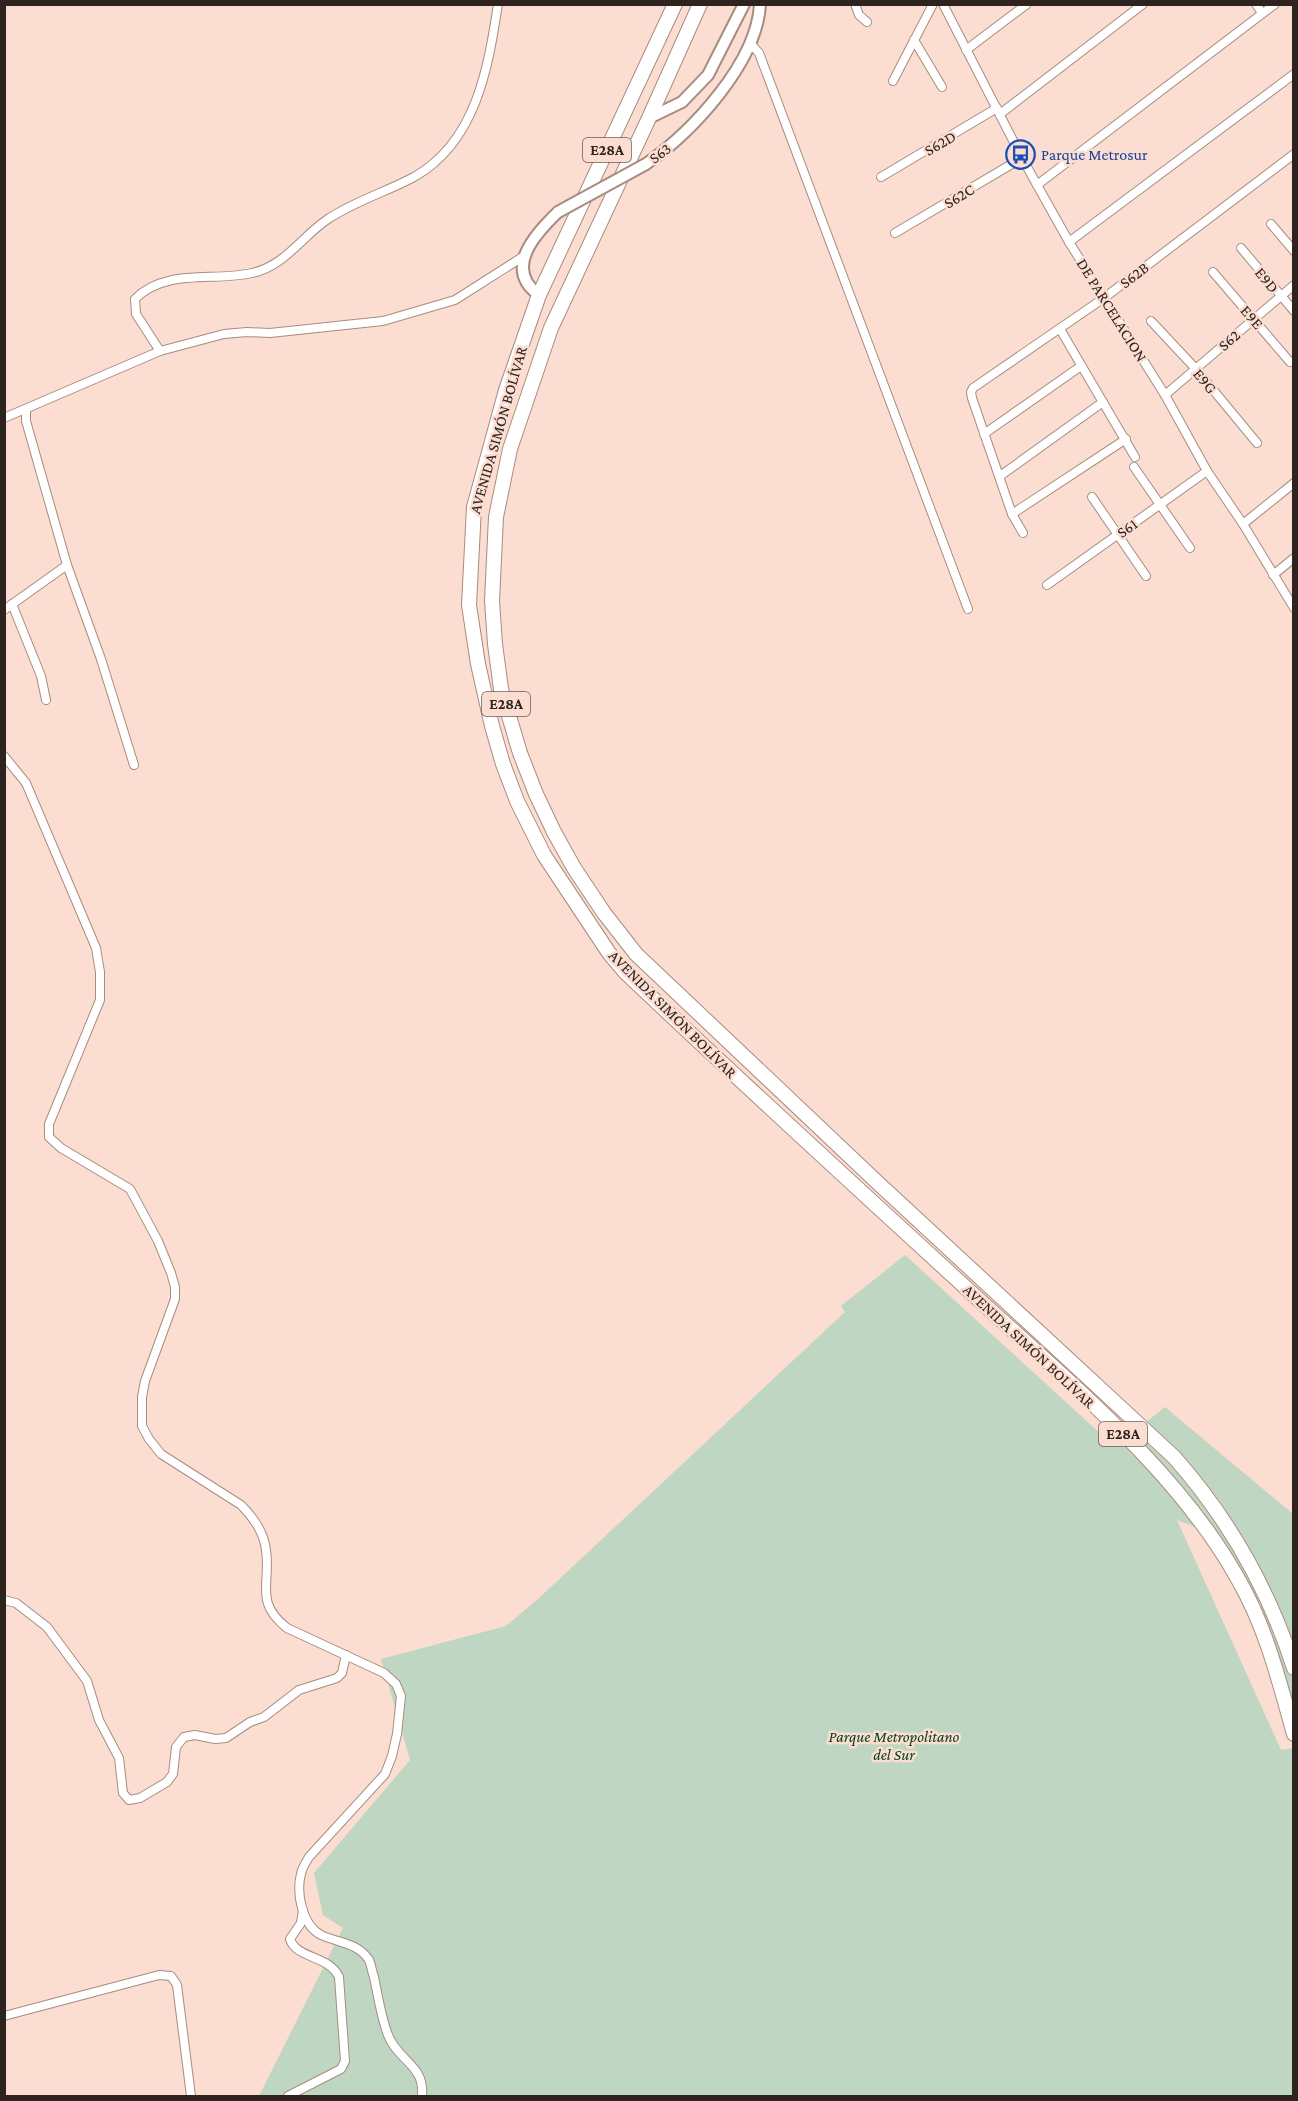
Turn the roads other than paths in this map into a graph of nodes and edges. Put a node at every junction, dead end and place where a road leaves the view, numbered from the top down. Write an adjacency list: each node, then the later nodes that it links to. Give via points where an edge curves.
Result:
1 (498, 4): 43 (street, via 490,58 475,105 446,153 413,177 330,218 274,264 253,273 166,280 146,288 135,299 136,314)
2 (675, 4): 36 (highway, AVENIDA SIMÓN BOLÍVAR / E28A)
3 (700, 4): 23 (highway, AVENIDA SIMÓN BOLÍVAR / E28A)
4 (744, 4): 23 (main road, S63, via 708,75 682,102)
5 (760, 4): 17 (main road, S63)
6 (855, 4): 15 (street)
7 (933, 4): 16 (street)
8 (943, 4): 18 (street, DE PARCELACION)
9 (1027, 4): 13 (street)
10 (1143, 4): 22 (street, S62D)
11 (1256, 4): 14 (street)
12 (1275, 4): 14 (street)
13 (1018, 8): 18 (street)
14 (1262, 13): 27 (street)
15 (867, 22)
16 (914, 40): 20 (street); 21 (street)
17 (751, 44): 33 (main road, S63, bridge, via 741,63 671,147 558,212 541,227); 73 (street, via 759,52)
18 (966, 50): 22 (street, DE PARCELACION)
19 (1293, 74): 30 (street)
20 (893, 81)
21 (942, 87)
22 (998, 111): 25 (street, DE PARCELACION); 26 (street, S62D)
23 (649, 118): 78 (highway, AVENIDA SIMÓN BOLÍVAR / E28A, via 551,328 510,449 496,517 492,601 501,689 536,794 559,841 604,913 636,954)
24 (1293, 154): 38 (street, S62B)
25 (1022, 158): 27 (street, DE PARCELACION); 29 (street, S62C)
26 (881, 177)
27 (1036, 185): 30 (street, DE PARCELACION)
28 (1271, 225): 32 (street)
29 (895, 233)
30 (1069, 242): 38 (street, DE PARCELACION)
31 (1241, 248): 37 (street, E9D)
32 (1293, 251)
33 (524, 256): 36 (main road, via 525,278); 43 (street, via 455,300 383,321 224,334)
34 (1213, 272): 40 (street, E9E)
35 (1293, 285): 37 (street, S62)
36 (539, 295): 79 (highway, AVENIDA SIMÓN BOLÍVAR / E28A, via 506,390 474,507 469,605 478,664 503,764 544,855 618,963)
37 (1281, 296): 39 (street, E9D); 40 (street, S62)
38 (1104, 298): 42 (street, S62B); 47 (street, DE PARCELACION)
39 (1293, 311)
40 (1253, 318): 44 (street, E9E); 46 (street, S62)
41 (1151, 321): 46 (street, E9G)
42 (1060, 329): 45 (street); 51 (street, S62B, via 971,392)
43 (160, 351): 49 (street)
44 (1290, 362)
45 (1081, 366): 48 (street); 51 (street)
46 (1195, 368): 47 (street, S62); 53 (street, E9G)
47 (1165, 395): 56 (street, DE PARCELACION)
48 (1103, 402): 52 (street); 57 (street)
49 (26, 410): 50 (street); 67 (street)
50 (4, 418)
51 (984, 434): 57 (street)
52 (1126, 439): 54 (street); 61 (street)
53 (1257, 443)
54 (1135, 457)
55 (1134, 467): 60 (street)
56 (1207, 471): 60 (street, S61); 62 (street, DE PARCELACION)
57 (1000, 476): 61 (street)
58 (1293, 483): 62 (street)
59 (1092, 497): 64 (street)
60 (1160, 505): 64 (street, S61); 65 (street)
61 (1012, 514): 63 (street)
62 (1243, 524): 68 (street, DE PARCELACION)
63 (1023, 533)
64 (1118, 535): 69 (street); 70 (street, S61)
65 (1190, 548)
66 (1293, 558): 68 (street)
67 (67, 565): 71 (street); 77 (street)
68 (1274, 575): 72 (street, DE PARCELACION)
69 (1146, 576)
70 (1047, 585)
71 (12, 604): 74 (street); 75 (street, via 41,676)
72 (1293, 608)
73 (968, 609)
74 (4, 610)
75 (46, 700)
76 (4, 756): 81 (street, via 26,783 96,948 100,972 100,1000 49,1124 49,1137 130,1190 158,1241 175,1287 175,1299 145,1381 142,1426 161,1454 252,1516 265,1543 268,1608 276,1619)
77 (134, 765)
78 (878, 1183): 79 (highway); 82 (highway, AVENIDA SIMÓN BOLÍVAR / E28A, via 1192,1477 1251,1566)
79 (866, 1196): 83 (highway, AVENIDA SIMÓN BOLÍVAR / E28A, via 1113,1424 1196,1515 1254,1609)
80 (4, 1600): 81 (street, via 16,1603 47,1627 87,1682 99,1720 119,1758 123,1793 129,1800 167,1782 176,1764 176,1747 184,1737 226,1738 274,1711 299,1690 337,1678)
81 (346, 1655): 84 (street, via 384,1673 396,1684 401,1696 397,1734 385,1774 309,1857 301,1872)
82 (1293, 1668)
83 (1293, 1734)
84 (303, 1909): 87 (street, via 302,1923 290,1939 295,1948 336,1970 345,2061 341,2069); 88 (street, via 312,1928 347,1942 369,1960 388,2036 418,2071)
85 (4, 2016): 86 (street, via 159,1975 171,1976 177,1985)
86 (191, 2097)
87 (288, 2097)
88 (422, 2097)

